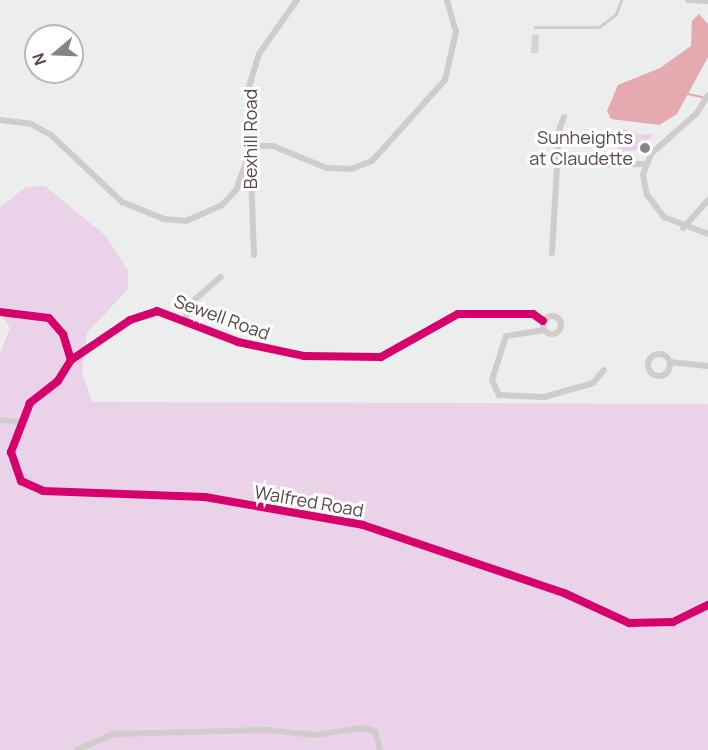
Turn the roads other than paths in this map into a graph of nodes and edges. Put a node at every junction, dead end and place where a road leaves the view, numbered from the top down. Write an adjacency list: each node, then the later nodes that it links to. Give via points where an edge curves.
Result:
1 (297, 0): 10 (street, Bexhill Road, via 251,70)
2 (447, 0): 10 (street, via 456,32 445,80 372,161 351,169 327,168 273,146)
3 (621, 0): 6 (lane, via 608,22 599,27)
4 (688, 0): 5 (street)
5 (708, 1)
6 (535, 27)
7 (708, 95): 12 (street)
8 (564, 117): 13 (street)
9 (0, 120): 11 (street, via 31,124 51,135 122,202 164,219 186,221 222,205 236,190)
10 (247, 146): 11 (street, Bexhill Road)
11 (247, 160): 18 (street, Bexhill Road)
12 (645, 164): 13 (street); 15 (street, via 644,186 652,203)
13 (557, 165): 17 (street)
14 (708, 200): 15 (street)
15 (683, 228): 16 (street)
16 (708, 234)
17 (552, 253)
18 (254, 255)
19 (221, 277): 21 (street, via 192,302)
20 (0, 312): 24 (street, via 49,318 63,334)
21 (185, 319): 22 (street, Sewell Road, via 273,351 381,357 458,314 533,314); 24 (street, Sewell Road, via 144,313)
22 (543, 321): 23 (street); 23 (street, Sewell Road, via 552,315 561,324 556,333)
23 (544, 330): 27 (street, via 506,336 492,380 499,395 544,397 592,383)
24 (71, 360): 29 (street, Sewell Road)
25 (670, 362): 26 (street)
26 (708, 366)
27 (604, 370)
28 (0, 420): 29 (street)
29 (20, 422): 30 (street, Walfred Road, via 11,452 21,481 43,491 205,497 363,525 553,590 629,623 673,622)
30 (708, 605)
31 (77, 750): 32 (street, via 113,734 268,730 315,735 362,728 375,731)
32 (380, 750)

